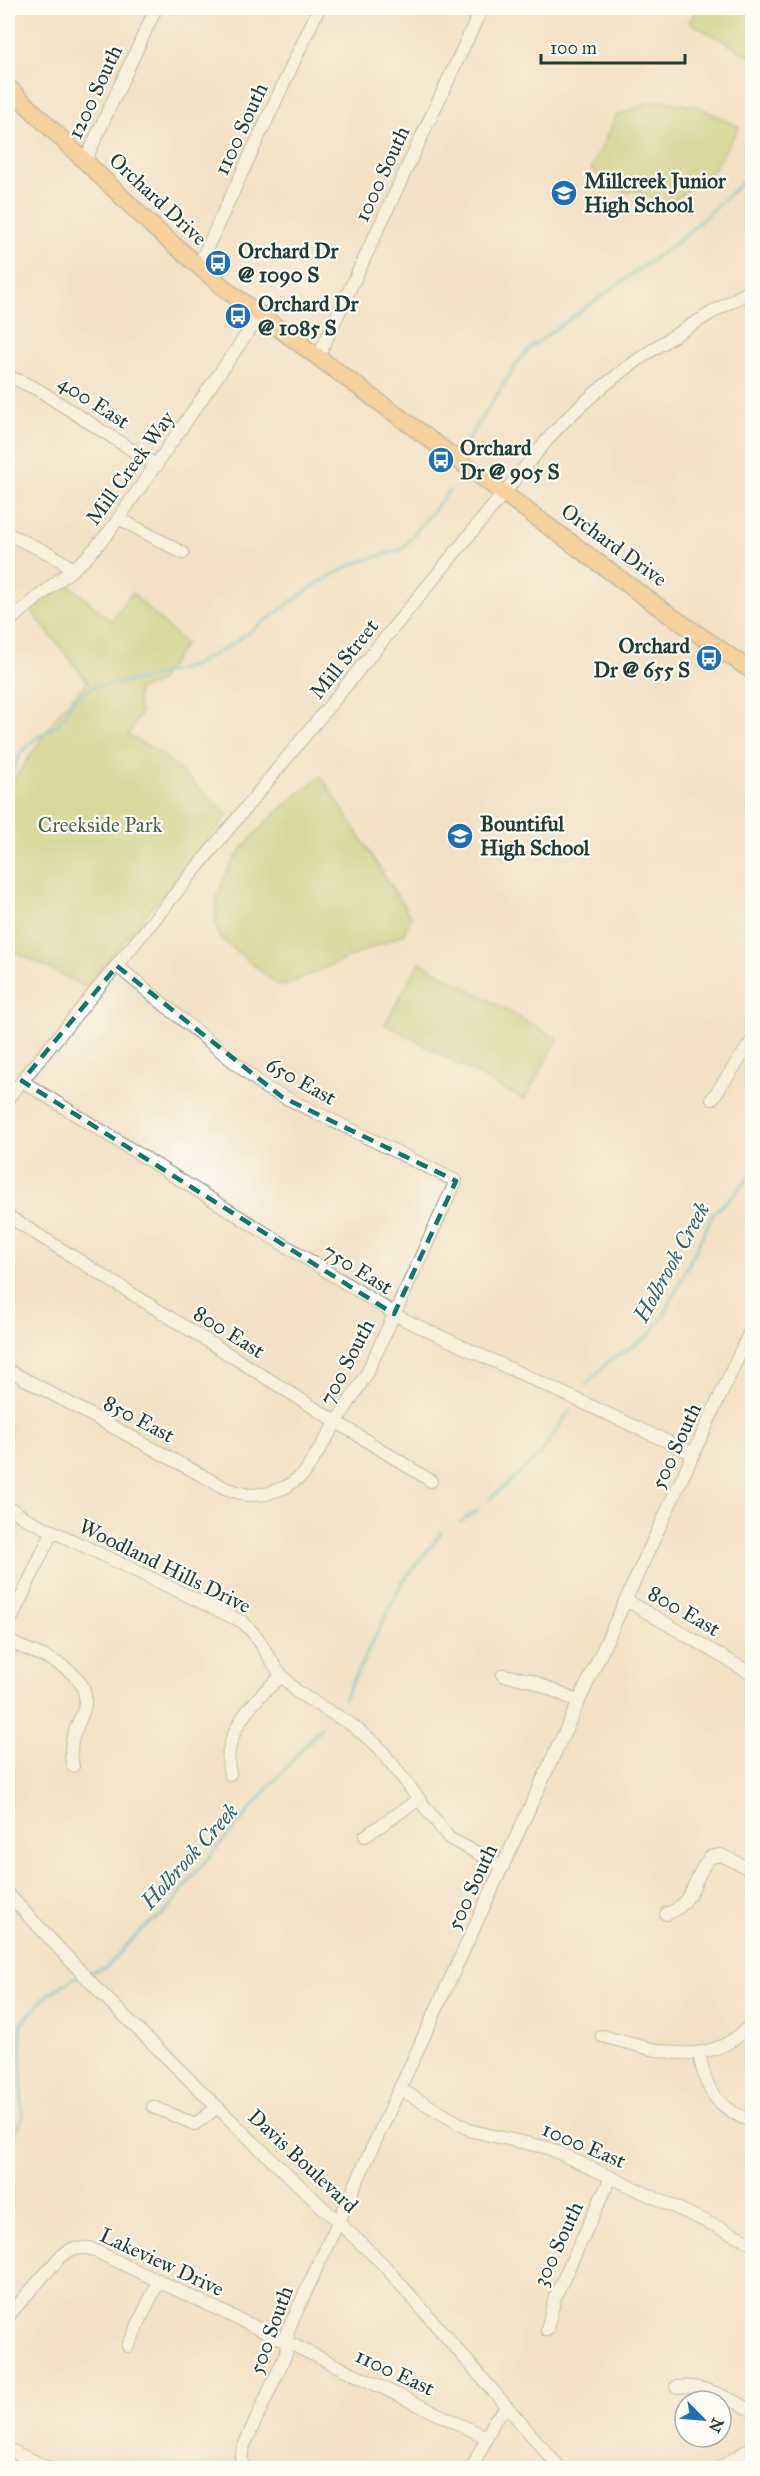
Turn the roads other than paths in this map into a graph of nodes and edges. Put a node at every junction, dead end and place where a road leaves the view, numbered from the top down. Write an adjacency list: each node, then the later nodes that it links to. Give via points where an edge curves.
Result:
1 (156, 8): 5 (street, 1200 South)
2 (319, 8): 6 (street, 1100 South)
3 (482, 8): 9 (street, 1000 South)
4 (8, 87): 5 (main road, Orchard Drive)
5 (85, 161): 6 (main road, Orchard Drive)
6 (198, 267): 8 (main road, Orchard Drive)
7 (753, 290): 12 (street, Mill Street, via 680,331 584,402 553,433)
8 (260, 315): 9 (main road, Orchard Drive); 11 (street, Mill Creek Way)
9 (318, 357): 12 (main road, Orchard Drive)
10 (8, 376): 11 (street, 400 East, via 38,389)
11 (158, 466): 13 (street, Mill Creek Way)
12 (505, 494): 18 (main road, Orchard Drive); 19 (street, Mill Street)
13 (120, 519): 15 (street); 16 (street, Mill Creek Way)
14 (8, 534): 16 (street)
15 (183, 553)
16 (72, 569): 17 (street, Mill Creek Way)
17 (8, 622)
18 (753, 671)
19 (117, 966): 21 (street, Mill Street); 24 (street, 650 East, via 266,1088)
20 (753, 1041): 23 (street)
21 (22, 1081): 22 (street, Mill Street); 26 (street, 750 East)
22 (8, 1098)
23 (712, 1099)
24 (456, 1181): 26 (street, 700 South)
25 (8, 1216): 29 (street, 800 East)
26 (394, 1314): 29 (street, 700 South, via 366,1375); 30 (street, 750 East)
27 (751, 1334): 30 (street, 500 South)
28 (8, 1370): 32 (street, 850 East, via 227,1489)
29 (337, 1423): 31 (street, 800 East); 32 (street, 700 South, via 296,1481 277,1492)
30 (694, 1454): 35 (street, 500 South)
31 (431, 1481)
32 (255, 1495)
33 (8, 1507): 34 (street, Woodland Hills Drive)
34 (52, 1532): 36 (street); 39 (street, Woodland Hills Drive, via 235,1617 256,1636)
35 (626, 1600): 38 (street, 800 East); 41 (street, 500 South)
36 (8, 1626)
37 (8, 1641): 42 (street, via 72,1672 82,1682 87,1696 71,1744)
38 (753, 1674)
39 (282, 1676): 43 (street, via 245,1713 228,1753); 44 (street, Woodland Hills Drive, via 305,1698 369,1737)
40 (503, 1676): 41 (street, via 530,1680)
41 (579, 1702): 46 (street, 500 South)
42 (73, 1766)
43 (230, 1774)
44 (418, 1800): 45 (street); 46 (street, Woodland Hills Drive, via 449,1838)
45 (365, 1836)
46 (503, 1867): 53 (street, 500 South)
47 (753, 1870): 49 (street, via 721,1855 710,1857 690,1896)
48 (10, 1903): 55 (street, Davis Boulevard)
49 (666, 1914)
50 (753, 2023): 52 (street, via 726,2043)
51 (602, 2036): 52 (street, via 669,2053)
52 (699, 2053): 56 (street, via 702,2074 712,2096 728,2111)
53 (399, 2090): 57 (street, 1000 East, via 472,2131 540,2145); 58 (street, 500 South)
54 (153, 2107): 55 (street, via 195,2124)
55 (218, 2107): 58 (street, Davis Boulevard)
56 (753, 2122)
57 (611, 2177): 59 (street, 1000 East); 62 (street, 300 South, via 555,2297)
58 (339, 2221): 63 (street, 500 South); 66 (street, Davis Boulevard, via 383,2264)
59 (753, 2243)
60 (159, 2280): 61 (street, Lakeview Drive, via 94,2249 72,2249 56,2260); 63 (street, Lakeview Drive); 64 (street)
61 (8, 2316)
62 (547, 2330)
63 (286, 2342): 68 (street, 1100 East); 71 (street, 500 South, via 286,2354 243,2448)
64 (128, 2346)
65 (676, 2387): 67 (street, via 706,2389)
66 (507, 2407): 68 (street); 74 (street, Davis Boulevard)
67 (753, 2410)
68 (486, 2437): 73 (street)
69 (753, 2448): 75 (street)
70 (8, 2449): 72 (street)
71 (243, 2467)
72 (49, 2469)
73 (472, 2469)
74 (560, 2469)
75 (718, 2469)

